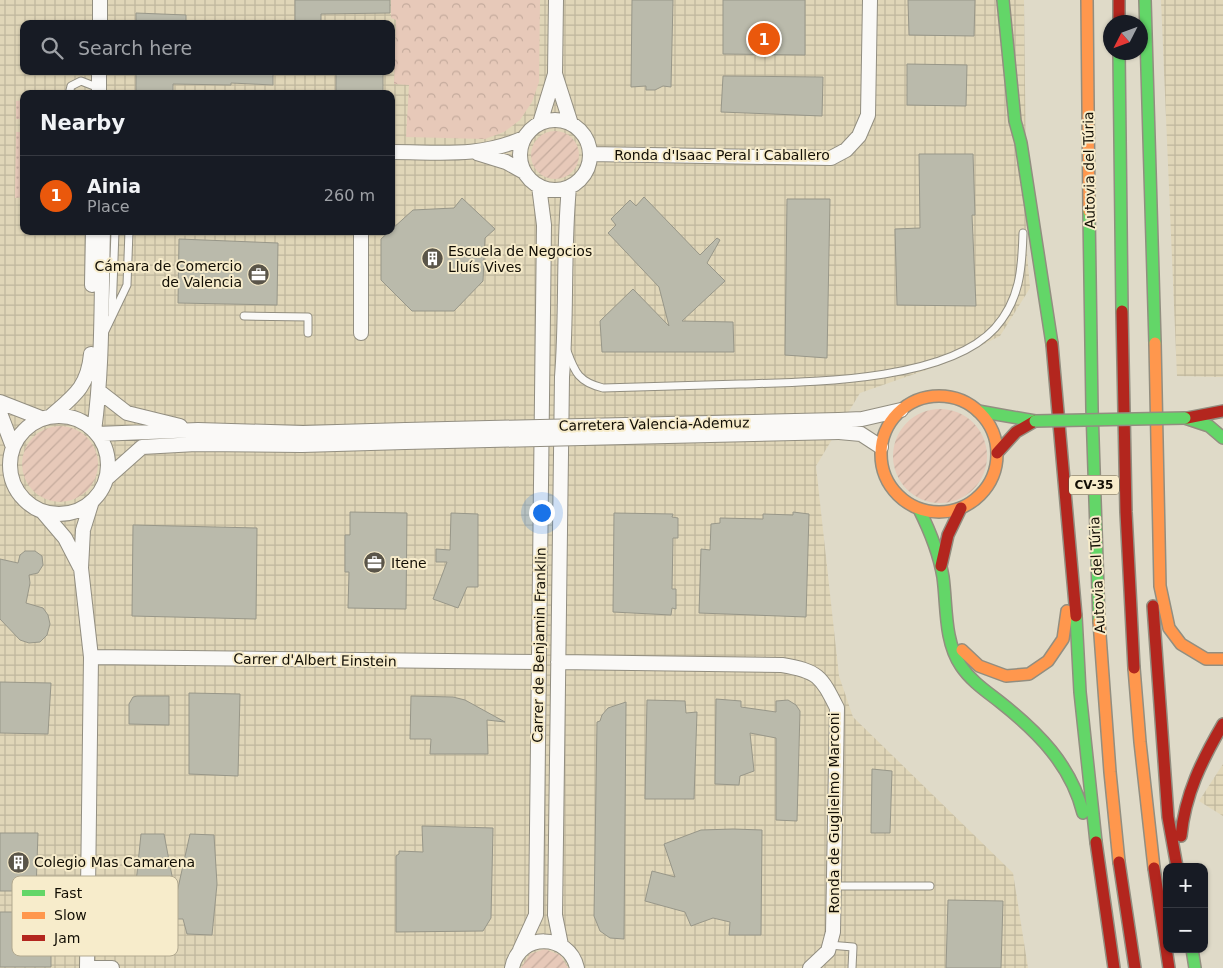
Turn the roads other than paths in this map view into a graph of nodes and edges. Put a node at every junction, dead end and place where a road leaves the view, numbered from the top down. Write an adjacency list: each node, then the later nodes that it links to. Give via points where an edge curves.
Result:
1 (100, 0): 9 (street)
2 (556, 0): 11 (street)
3 (870, 0): 23 (street, Ronda d'Isaac Peral i Caballero, via 868,115 859,136 846,150 831,158)
4 (1003, 0): 16 (main road)
5 (1087, 0): 88 (main road, Autovia del Túria / CV-35, via 1094,537 1107,751 1127,926)
6 (1119, 0): 8 (main road)
7 (1145, 0): 56 (main road)
8 (1119, 15)
9 (100, 20)
10 (1120, 60): 89 (main road, CV-35, via 1127,541 1140,748)
11 (555, 74): 17 (street); 18 (street)
12 (99, 75): 15 (street)
13 (70, 90): 14 (lane, via 71,86 82,81)
14 (97, 90)
15 (99, 90)
16 (1015, 121): 20 (lane); 64 (main road, via 1056,370)
17 (540, 124): 18 (street, via 550,121); 19 (street)
18 (571, 124): 23 (street, via 584,137)
19 (524, 138): 22 (street); 24 (street, via 520,149)
20 (1012, 146)
21 (395, 152): 22 (street)
22 (476, 153): 24 (street, via 506,162)
23 (590, 154): 26 (street, via 584,174)
24 (524, 172): 25 (street)
25 (539, 186): 26 (street, via 559,190); 68 (street, Carrer de Benjamin Franklin, via 544,225)
26 (569, 187): 38 (street, Carrer de Benjamin Franklin)
27 (1022, 223): 38 (lane, via 1021,277 1012,304 994,329 969,348 942,360 840,381 603,388 589,385 574,372)
28 (93, 235): 45 (street, via 90,371 80,391)
29 (103, 235): 37 (street)
30 (115, 235): 34 (lane)
31 (129, 235): 34 (lane, via 127,285)
32 (361, 235): 36 (street)
33 (244, 316): 35 (lane, via 308,317)
34 (112, 317): 37 (lane)
35 (308, 333)
36 (361, 333)
37 (100, 341): 39 (street)
38 (564, 344): 69 (street, Carrer de Benjamin Franklin)
39 (100, 392): 49 (street, via 127,413); 50 (street)
40 (0, 402): 45 (street)
41 (901, 410): 42 (main road, via 932,396 964,402); 48 (street, Carretera Valencia-Ademuz); 54 (main road, via 891,420)
42 (978, 411): 47 (main road); 55 (main road, via 988,424)
43 (1223, 411): 46 (main road)
44 (0, 413): 53 (street)
45 (46, 417): 50 (street, via 67,416 82,421); 53 (street, via 24,430)
46 (1185, 418): 47 (main road, bridge); 52 (main road, via 1209,426)
47 (1035, 421): 55 (main road, via 1016,432)
48 (839, 426): 51 (street, Carretera Valencia-Ademuz, bridge); 54 (street, Carretera Valencia-Ademuz, via 861,434)
49 (198, 430): 50 (street); 51 (street)
50 (96, 432): 57 (street, via 105,448 108,463)
51 (406, 436): 57 (street, via 302,445 142,447)
52 (1223, 438)
53 (13, 447): 61 (street, via 11,478 28,503)
54 (881, 447): 60 (main road, via 882,466 889,484 902,499)
55 (997, 453): 59 (main road, via 987,486 976,499)
56 (1156, 459): 67 (main road, via 1160,586 1169,628 1181,644 1206,659); 71 (main road, via 1152,488 1153,601 1168,817)
57 (106, 479): 58 (street)
58 (92, 501): 61 (street, via 68,513); 63 (street, via 83,530)
59 (961, 508): 60 (main road, via 947,512); 62 (main road, via 948,535)
60 (919, 509): 62 (main road, via 932,535)
61 (42, 511): 63 (street, via 65,538)
62 (941, 566): 65 (main road, via 944,612)
63 (81, 568): 66 (street)
64 (1071, 570): 65 (main road, via 1064,639 1048,661 1029,674 1006,676 979,666); 74 (main road)
65 (951, 639): 74 (main road, via 960,664 985,691 1030,726 1064,765 1081,803 1090,853)
66 (91, 657): 68 (street, Carrer d'Albert Einstein); 73 (street)
67 (1223, 659)
68 (539, 662): 79 (street, Carrer de Benjamin Franklin, via 536,915)
69 (558, 662): 75 (street, Ronda de Guglielmo Marconi, via 782,665 807,669 824,682 837,708); 77 (street, Carrer de Benjamin Franklin, via 556,915)
70 (1223, 724): 72 (main road, via 1201,760 1184,802)
71 (1176, 863)
72 (1183, 863)
73 (88, 876)
74 (1099, 878): 87 (main road)
75 (834, 886): 76 (lane); 78 (street, Ronda de Guglielmo Marconi, via 834,932)
76 (930, 886)
77 (561, 945): 79 (street, via 540,941); 84 (street, via 574,957)
78 (830, 945): 85 (street); 86 (lane, via 853,947)
79 (520, 950): 83 (street, Carrer de Benjamin Franklin)
80 (1193, 953): 90 (main road)
81 (87, 968): 82 (street)
82 (112, 968)
83 (512, 968)
84 (577, 968)
85 (810, 968)
86 (852, 968)
87 (1114, 968)
88 (1135, 968)
89 (1169, 968)
90 (1196, 968)

